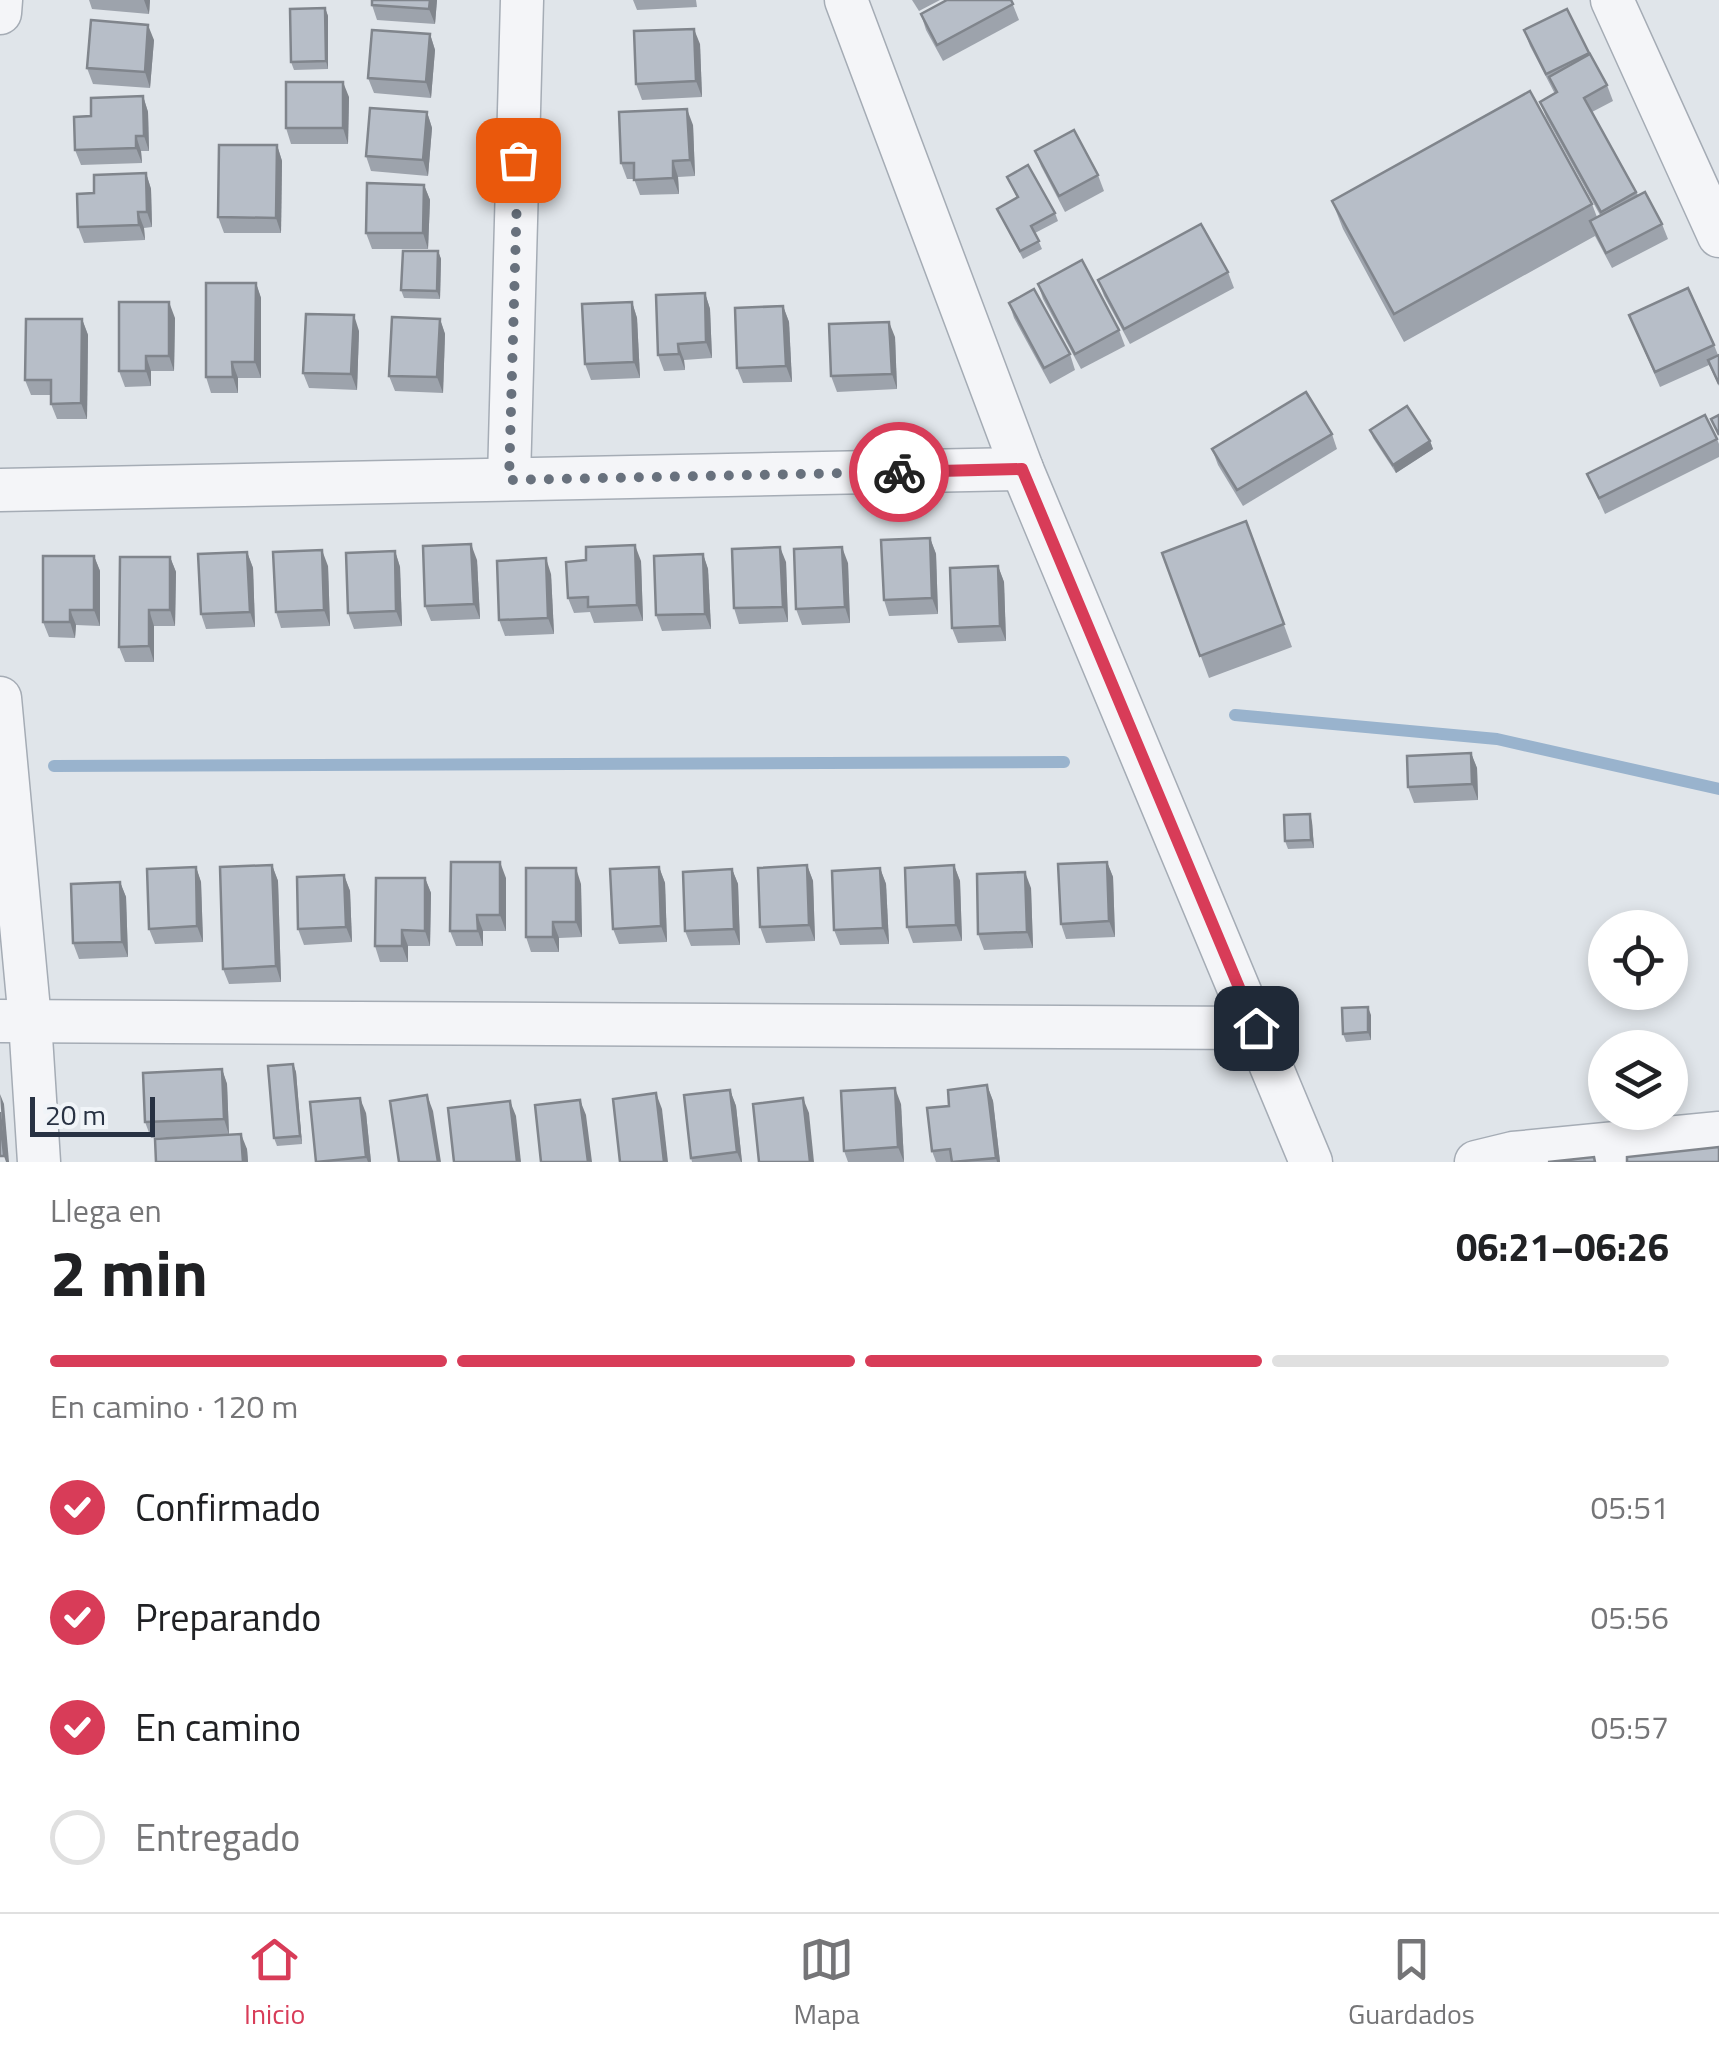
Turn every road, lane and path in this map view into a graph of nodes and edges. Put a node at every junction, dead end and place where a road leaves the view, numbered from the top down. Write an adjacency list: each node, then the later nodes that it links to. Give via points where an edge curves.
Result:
1 (0, 0): 5 (street)
2 (522, 0): 8 (street)
3 (846, 0): 7 (street)
4 (1612, 0): 6 (street)
5 (0, 13)
6 (1719, 236)
7 (1022, 469): 8 (street); 12 (street)
8 (509, 480): 9 (street)
9 (0, 490)
10 (0, 698): 11 (street)
11 (15, 1021): 12 (street); 14 (street)
12 (1256, 1028): 15 (street)
13 (1719, 1133): 16 (street)
14 (39, 1162)
15 (1311, 1162)
16 (1476, 1162)

